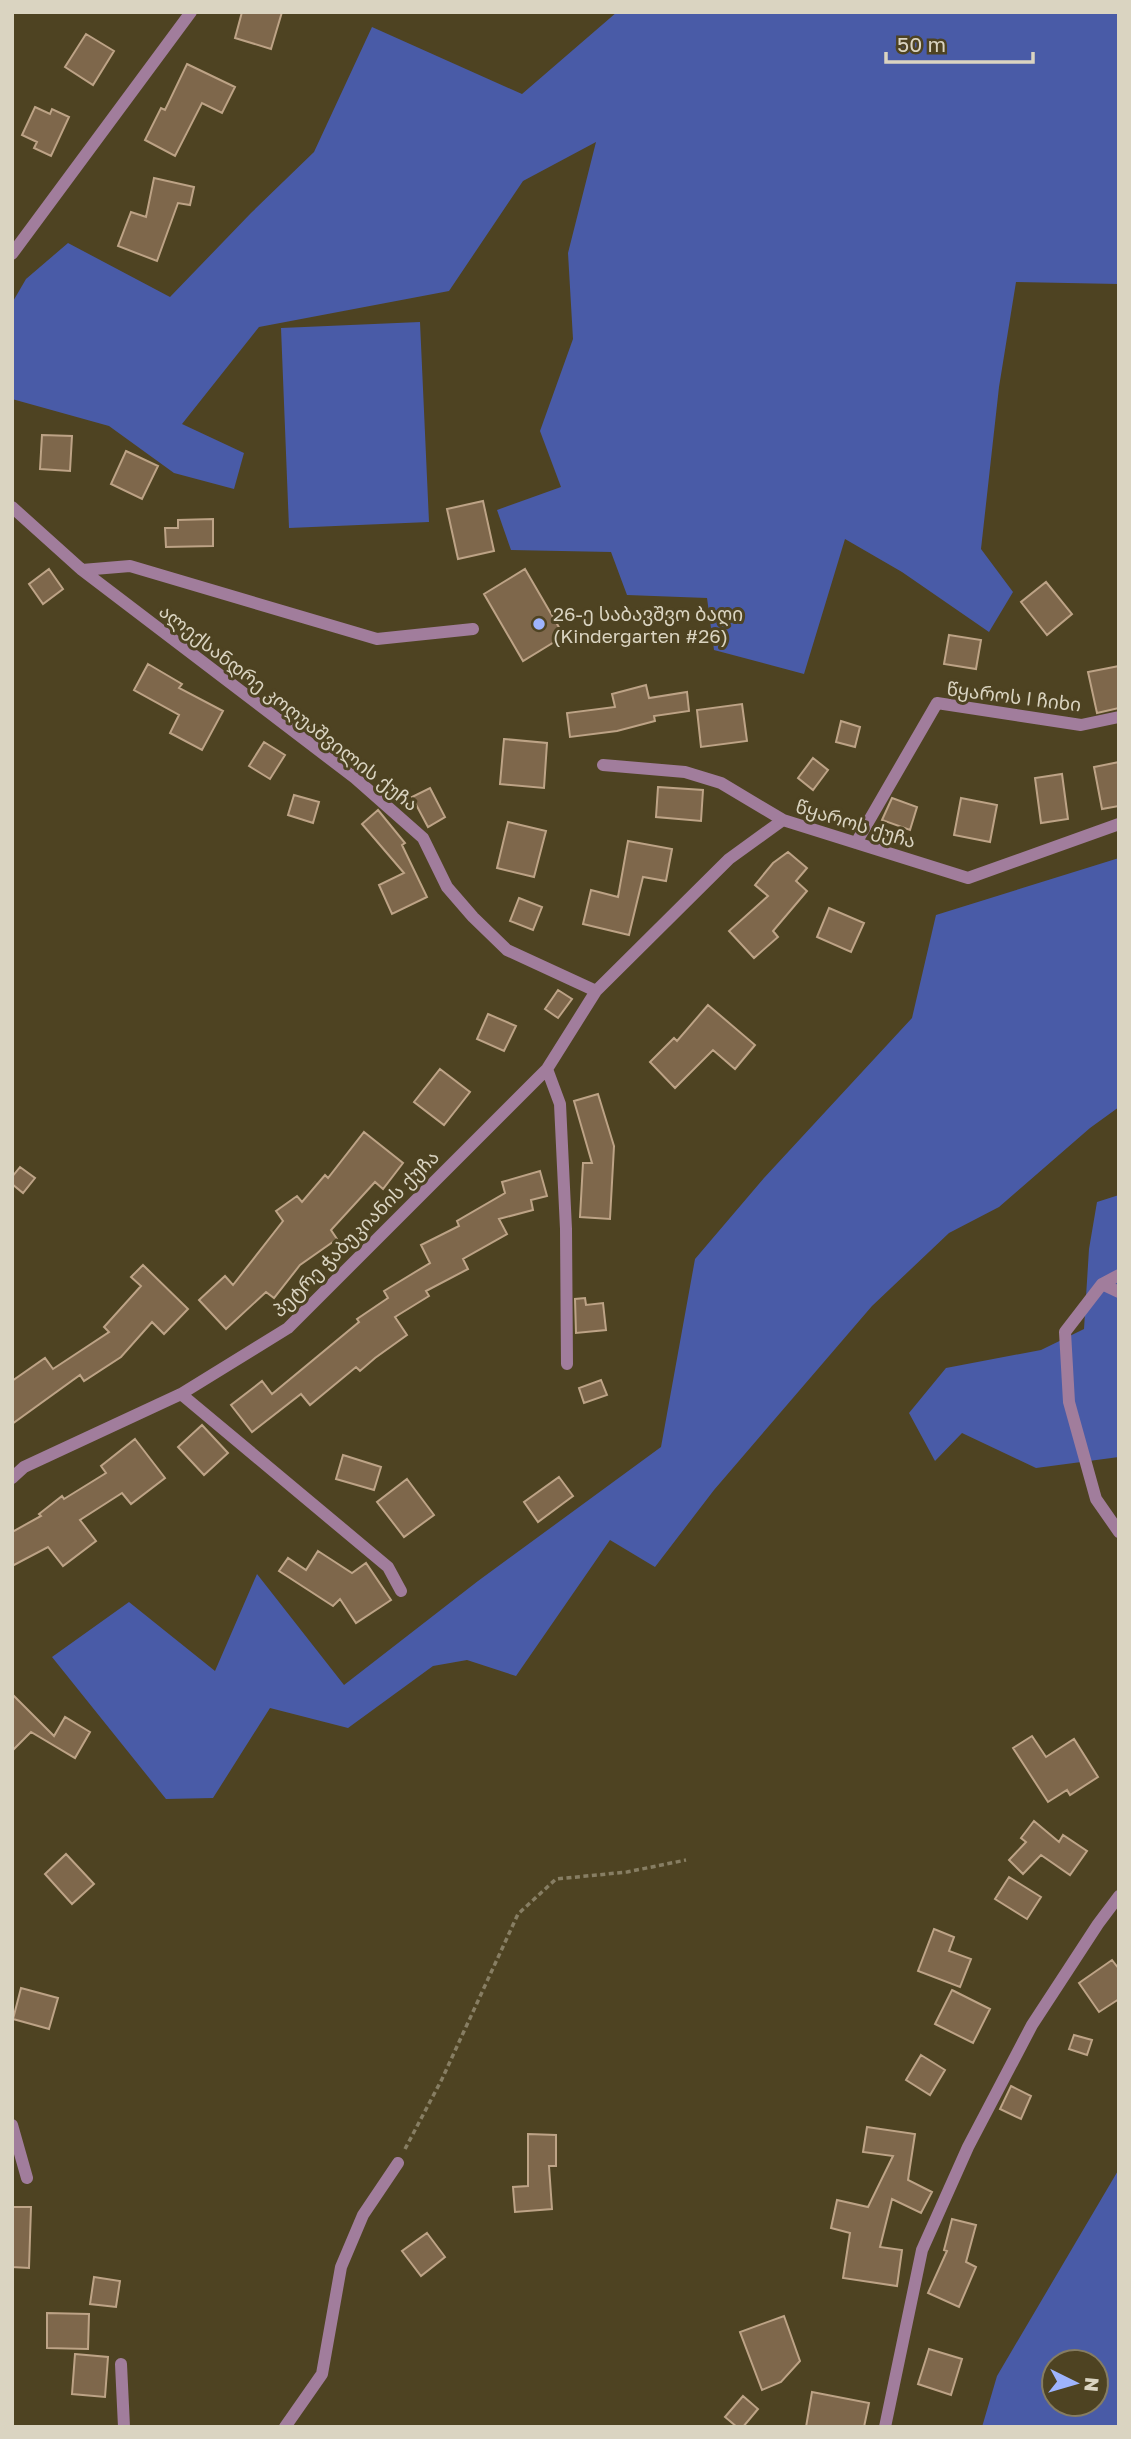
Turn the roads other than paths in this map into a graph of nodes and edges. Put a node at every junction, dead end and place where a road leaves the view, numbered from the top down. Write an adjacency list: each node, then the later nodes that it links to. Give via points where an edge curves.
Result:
1 (191, 12): 2 (street)
2 (12, 254)
3 (12, 507): 4 (street, ალექსანდრე კოღუაშვილის ქუჩა)
4 (82, 570): 5 (street, via 130,566 377,639); 11 (street, ალექსანდრე კოღუაშვილის ქუჩა, via 355,778 424,838 447,887 507,950)
5 (472, 629)
6 (1119, 717): 10 (street, წყაროს I ჩიხი, via 1081,725 937,703)
7 (603, 765): 8 (street, via 685,772 721,783)
8 (783, 820): 10 (street, წყაროს ქუჩა); 11 (street, წყაროს ქუჩა, via 729,859)
9 (1119, 824): 10 (street, წყაროს ქუჩა, via 968,878)
10 (856, 843)
11 (596, 991): 12 (street, პეტრე ჭაბუკიანის ქუჩა)
12 (547, 1069): 16 (street, via 560,1104); 17 (street, პეტრე ჭაბუკიანის ქუჩა, via 288,1328)
13 (1119, 1275): 14 (street)
14 (1101, 1284): 15 (street); 19 (street, via 1066,1332 1069,1402 1096,1499)
15 (1119, 1292)
16 (566, 1364)
17 (181, 1394): 18 (street, პეტრე ჭაბუკიანის ქუჩა, via 24,1467); 20 (street, via 388,1567)
18 (12, 1478)
19 (1119, 1532)
20 (401, 1591)
21 (1119, 1896): 28 (street, via 1032,2025 968,2147 922,2250)
22 (12, 2125): 24 (street)
23 (398, 2163): 27 (street, via 363,2215 341,2267 322,2374)
24 (27, 2178)
25 (121, 2364): 26 (street)
26 (124, 2427)
27 (285, 2427)
28 (885, 2427)

